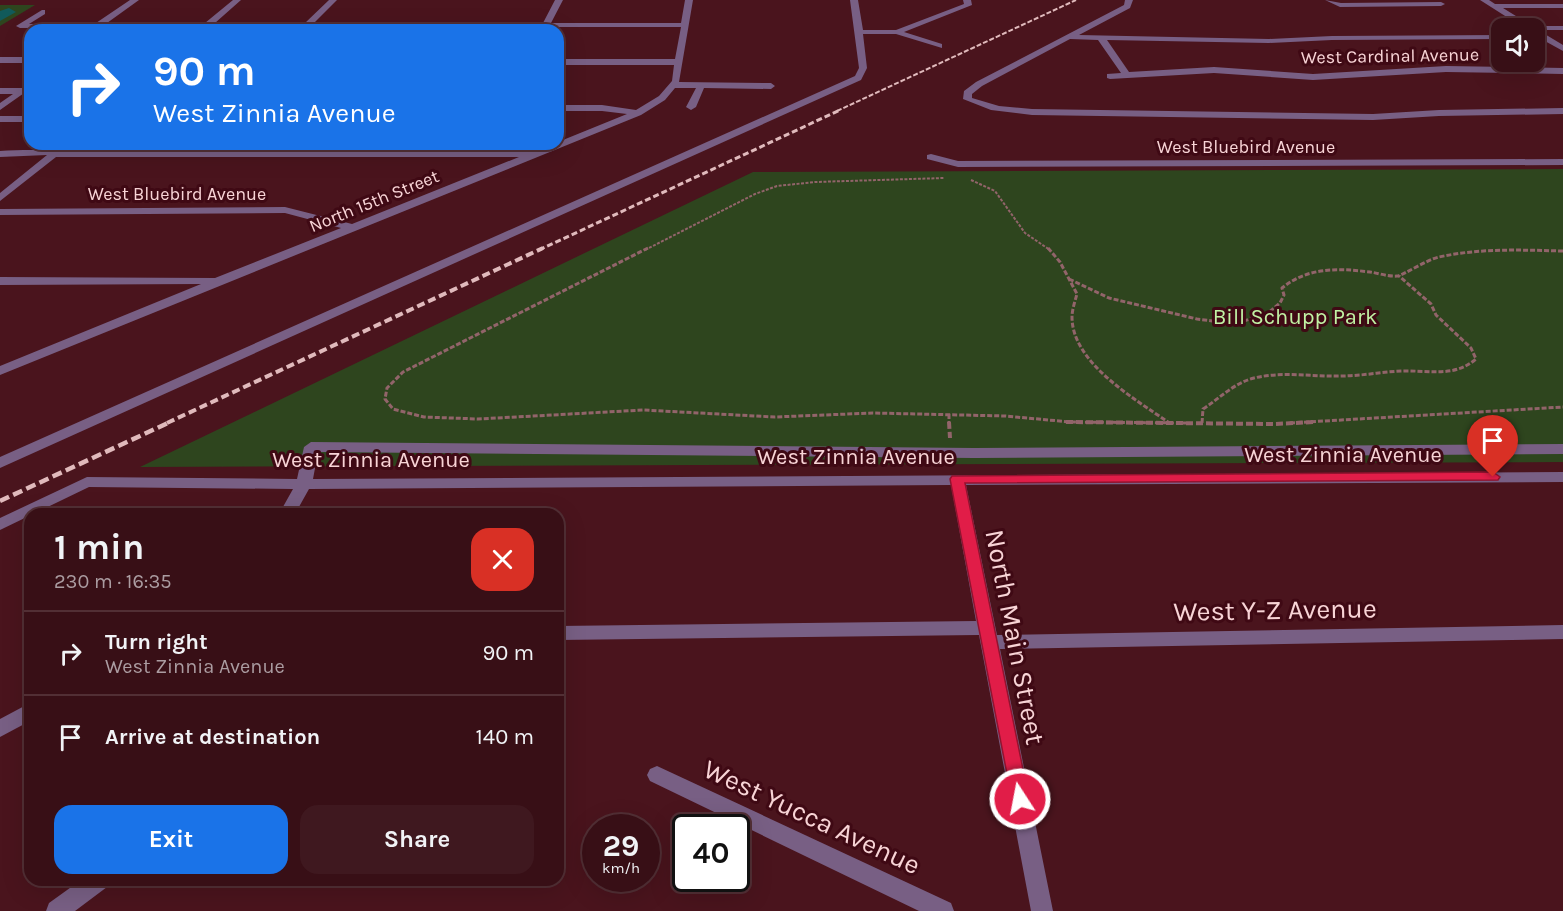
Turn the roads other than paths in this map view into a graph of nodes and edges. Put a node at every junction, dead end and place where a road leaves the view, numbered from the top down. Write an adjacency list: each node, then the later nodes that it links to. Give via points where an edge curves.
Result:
1 (135, 0): 18 (street)
2 (237, 0): 19 (street)
3 (333, 0): 21 (street)
4 (559, 0): 22 (street)
5 (689, 0): 25 (street, North 15th Street)
6 (854, 0): 27 (street)
7 (967, 0): 28 (street, via 968,5)
8 (1129, 0): 31 (street, via 1127,6)
9 (1329, 0): 11 (street, via 1340,5)
10 (1484, 0): 12 (street)
11 (1441, 4)
12 (1494, 6): 13 (street); 17 (street)
13 (1563, 6)
14 (42, 12): 26 (street, via 20,26)
15 (262, 12): 20 (street)
16 (640, 13): 24 (street)
17 (1513, 18)
18 (101, 24)
19 (209, 24)
20 (249, 24)
21 (308, 24)
22 (547, 24)
23 (564, 25): 24 (street)
24 (636, 25): 25 (street)
25 (685, 25): 40 (street, North 15th Street)
26 (24, 26)
27 (859, 32): 28 (street); 73 (street, via 863,68 858,78)
28 (897, 32): 35 (street)
29 (1545, 32): 30 (street)
30 (1562, 32)
31 (1069, 37): 33 (street); 51 (street, via 979,84 967,93 968,99 1005,111 1032,112 1373,117)
32 (1491, 37): 33 (street, via 1269,41)
33 (1101, 38): 42 (street)
34 (1545, 38): 36 (street)
35 (939, 46)
36 (1563, 49)
37 (0, 60): 38 (street)
38 (24, 60)
39 (564, 62): 40 (street)
40 (679, 62): 44 (street, North 15th Street)
41 (1563, 71): 42 (street, West Cardinal Avenue, via 1446,69 1313,77 1214,70)
42 (1126, 74): 43 (street, West Cardinal Avenue)
43 (1110, 76)
44 (672, 85): 45 (street); 52 (street, North 15th Street, via 662,98)
45 (701, 86): 46 (street); 49 (street)
46 (771, 86)
47 (0, 91): 48 (street, via 22,91)
48 (0, 107)
49 (691, 107)
50 (564, 108): 52 (street)
51 (1563, 111)
52 (638, 113): 55 (street, North 15th Street)
53 (0, 119): 54 (street)
54 (24, 119)
55 (564, 142)
56 (0, 147): 57 (street)
57 (24, 147)
58 (58, 150): 61 (street)
59 (545, 150): 63 (street, North 15th Street)
60 (27, 151): 61 (street); 62 (street)
61 (55, 153): 63 (street); 66 (street)
62 (0, 154)
63 (535, 154): 68 (street, North 15th Street)
64 (931, 157): 65 (street, West Bluebird Avenue, via 958,164)
65 (1563, 162)
66 (0, 198)
67 (0, 212): 68 (street, West Bluebird Avenue, via 285,210)
68 (352, 227): 69 (street, North 15th Street)
69 (220, 280): 70 (street); 71 (street, North 15th Street)
70 (0, 281)
71 (0, 371)
72 (1563, 449): 76 (street, via 974,453 310,447)
73 (0, 463)
74 (1563, 477): 75 (street, West Zinnia Avenue)
75 (957, 479): 76 (street, West Zinnia Avenue); 83 (street, North Main Street)
76 (304, 484): 77 (street, West Zinnia Avenue, via 87,483); 78 (street)
77 (35, 508)
78 (290, 508)
79 (24, 513): 80 (street, West Zinnia Avenue)
80 (0, 525)
81 (1563, 632): 83 (street, West Y-Z Avenue)
82 (564, 633): 83 (street, West Y-Z Avenue)
83 (988, 635): 90 (street, North Main Street)
84 (24, 715): 85 (street)
85 (0, 729)
86 (657, 775): 89 (street, West Yucca Avenue)
87 (91, 886): 88 (street)
88 (57, 911)
89 (943, 911)
90 (1042, 911)

